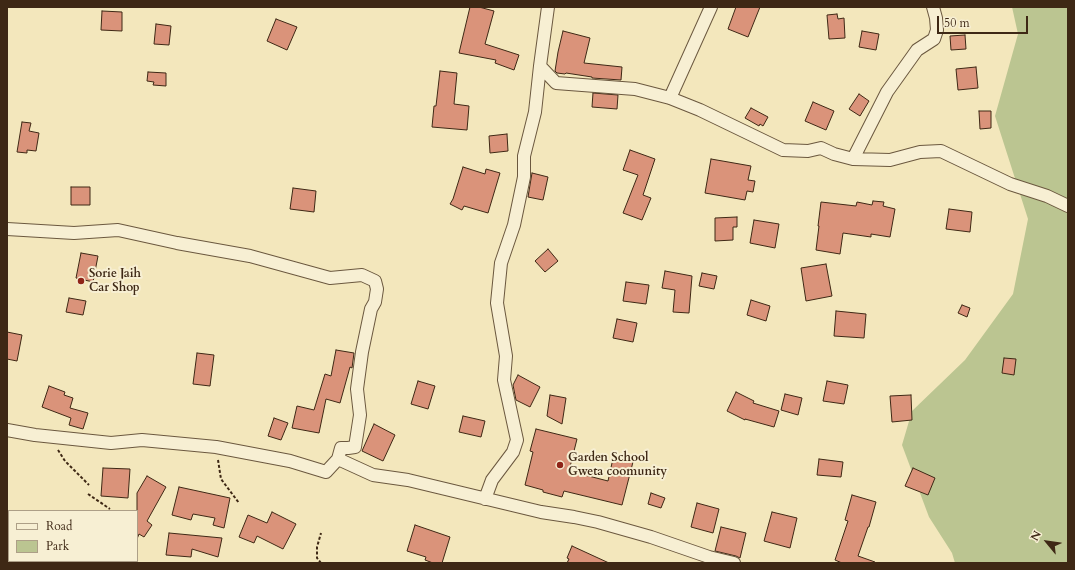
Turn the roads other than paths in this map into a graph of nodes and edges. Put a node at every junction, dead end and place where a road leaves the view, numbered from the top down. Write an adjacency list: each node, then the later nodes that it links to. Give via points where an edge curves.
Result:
1 (548, 7): 4 (street)
2 (711, 7): 5 (street)
3 (933, 7): 6 (street, via 938,30 934,39 917,50 887,92)
4 (540, 66): 5 (street, via 556,83 635,89); 11 (street, via 535,112 524,156 524,177 514,225 501,263 497,303 506,356 504,380 517,440 514,452 492,480)
5 (670, 98): 6 (street, via 783,150 808,151 821,148)
6 (852, 159): 7 (street, via 890,160 920,152 941,151 1010,184)
7 (1068, 206)
8 (7, 229): 10 (street, via 74,233 118,230 250,256 330,278 362,275 375,281 378,289 369,318 356,389 360,415 355,447 341,448)
9 (7, 430): 10 (street, via 111,443 142,440 216,447 290,461 326,472)
10 (338, 459): 11 (street, via 373,475 408,480)
11 (485, 499): 12 (street, via 598,522)
12 (734, 563)

